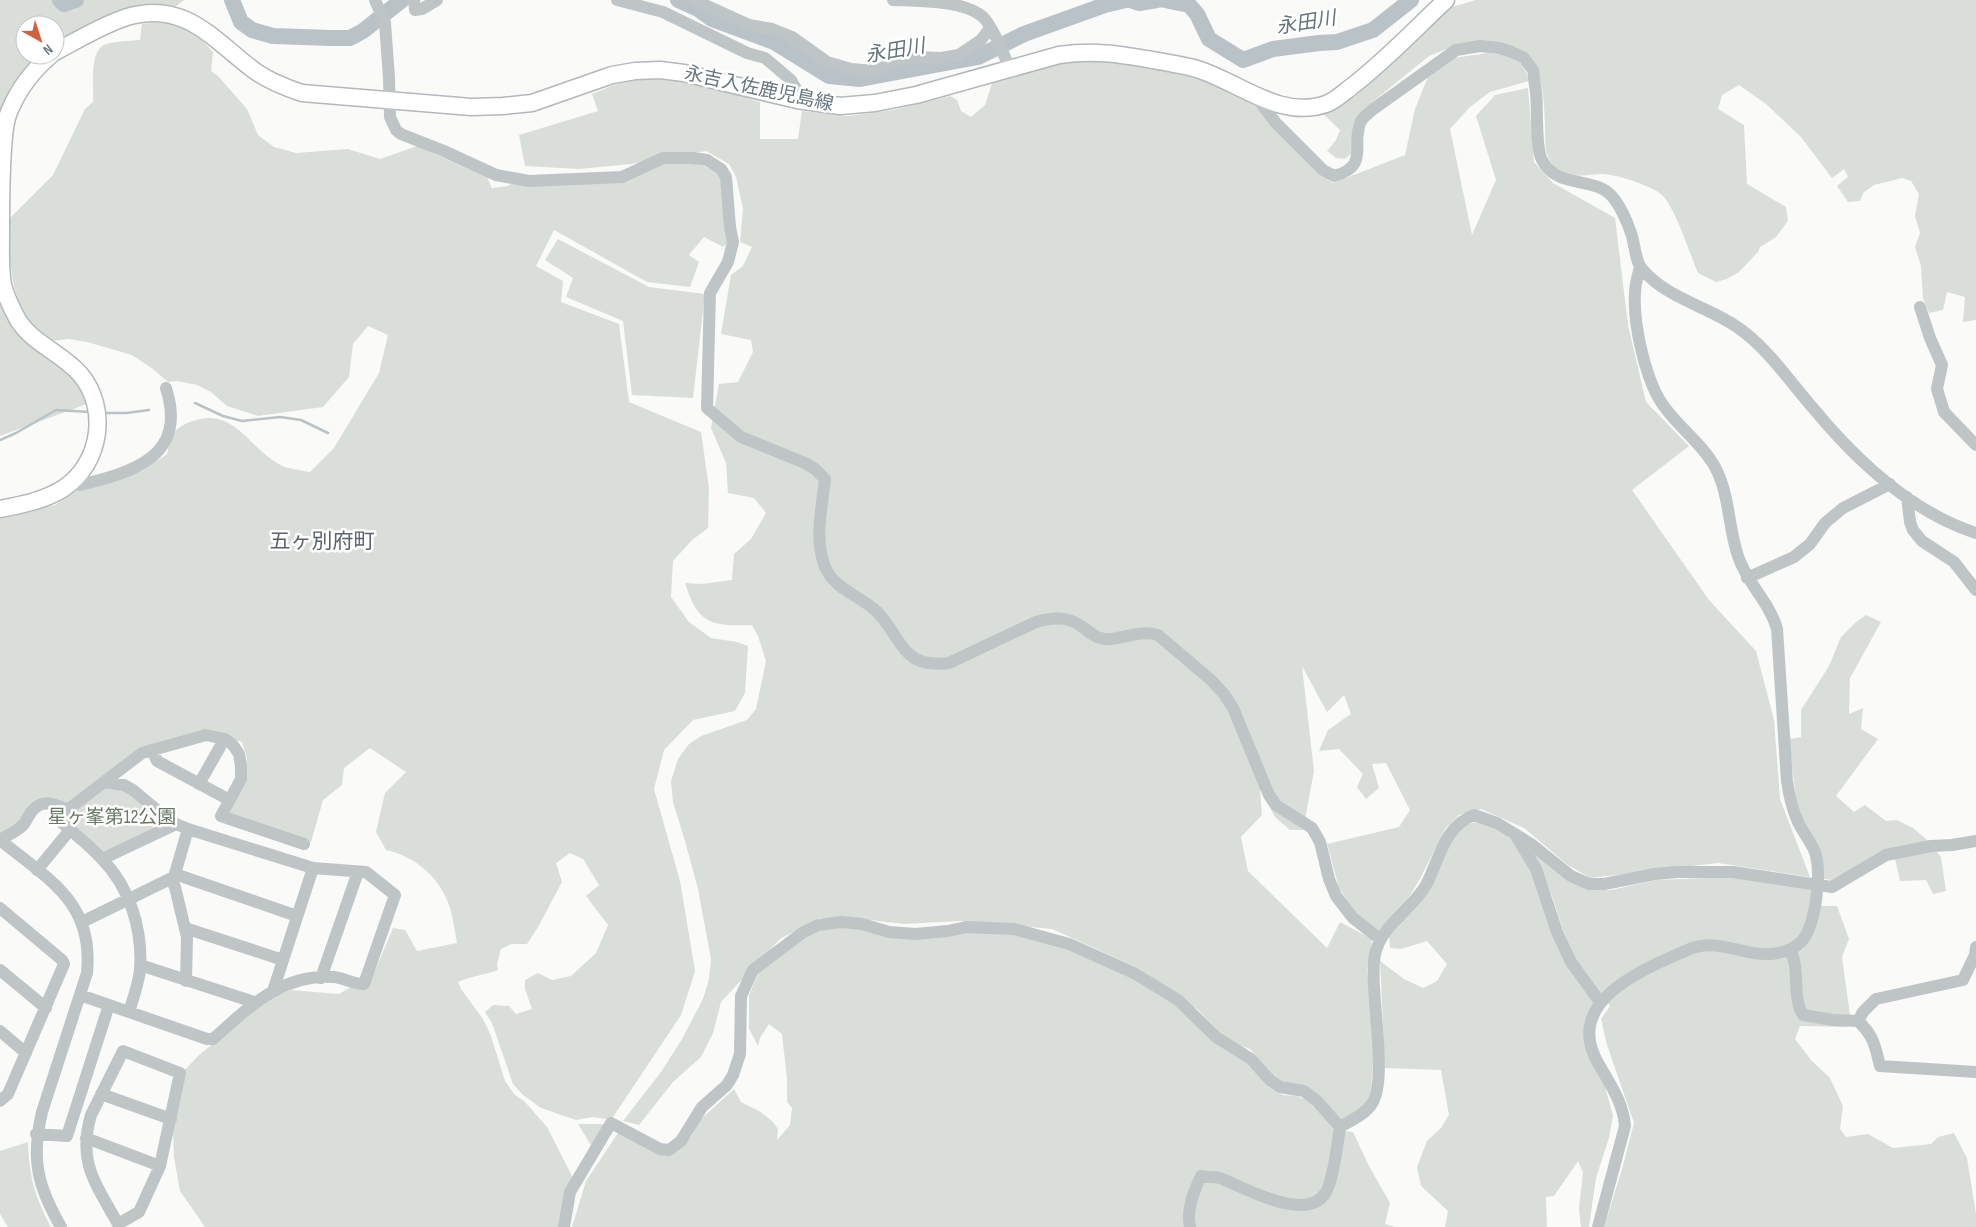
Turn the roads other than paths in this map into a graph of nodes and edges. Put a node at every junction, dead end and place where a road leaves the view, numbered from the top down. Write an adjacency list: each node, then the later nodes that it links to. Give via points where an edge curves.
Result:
1 (437, 0): 7 (street, via 422,9)
2 (618, 0): 14 (street, via 663,12 746,53 765,58 791,80)
3 (694, 0): 8 (street, via 749,25 792,37 827,62 851,69 874,71 901,59 959,55)
4 (893, 0): 8 (street, via 958,4 984,17)
5 (1446, 0): 12 (main road, 永吉入佐鹿児島線, via 1362,78 1327,104 1298,108 1283,106)
6 (378, 5): 13 (street, via 385,23)
7 (414, 5)
8 (992, 31): 10 (street)
9 (65, 47): 13 (main road, 永吉入佐鹿児島線, via 128,16 162,13 196,24 251,68 283,87 302,93)
10 (1008, 64): 12 (main road, 永吉入佐鹿児島線, via 1083,52 1108,52 1200,70); 14 (main road, 永吉入佐鹿児島線, via 942,89 875,103 840,106)
11 (42, 65): 19 (main road, via 22,88 9,111 5,127 1,271 9,302 19,322 38,342 64,358 82,376 91,392 97,411 96,442)
12 (1254, 94): 15 (street, via 1276,123 1323,170 1334,176 1346,173 1354,166 1361,121 1456,50 1480,46 1512,52 1524,58 1533,70 1542,160 1563,179 1600,186 1609,191 1631,232)
13 (389, 100): 14 (main road, 永吉入佐鹿児島線, via 471,107 532,103 612,75 660,70); 48 (street, via 390,118 401,134 496,175 529,181 622,177 663,158 707,160 721,169 726,177 733,242 728,262 710,293 707,408 741,437 805,463 825,479 820,549 826,569 841,588 885,619 909,654 921,662 949,663 1051,618 1065,618 1095,637 1106,640 1138,633 1158,634 1224,694 1233,708 1269,795 1276,805 1312,828 1320,842 1336,896 1353,918)
14 (797, 100)
15 (1640, 267): 20 (street, via 1663,289 1744,331 1821,418); 24 (street, via 1635,307 1649,376 1664,407 1701,446 1721,479 1737,554)
16 (1920, 308): 18 (street, via 1942,365 1937,390 1944,412)
17 (166, 388): 19 (street, via 171,405 170,428 163,446 153,458 120,475 80,485)
18 (1976, 445)
19 (78, 475): 22 (main road, via 64,488 51,494)
20 (1890, 484): 21 (street); 24 (street, via 1843,508 1824,524 1810,544 1794,556)
21 (1907, 497): 23 (street, via 1931,513); 25 (street, via 1910,522 1922,541 1954,562)
22 (0, 509)
23 (1976, 533)
24 (1747, 578): 42 (street, via 1773,614 1777,629 1790,802 1816,855)
25 (1976, 590)
26 (220, 747): 29 (street)
27 (152, 750): 28 (street, via 142,753); 29 (street, via 157,761); 36 (street, via 206,735 225,739 239,754 241,779 221,816)
28 (105, 782): 31 (street, via 70,808); 32 (street, via 133,790)
29 (199, 784): 30 (street)
30 (224, 797)
31 (64, 808): 33 (street, via 61,822); 39 (street, via 43,803 32,811 24,825 0,840)
32 (182, 827): 37 (street); 38 (street); 41 (street)
33 (70, 830): 37 (street); 39 (street)
34 (1516, 835): 42 (street, via 1572,876 1589,884 1677,872 1747,874); 48 (street, via 1480,816 1466,818 1452,829 1426,884 1414,901); 59 (street, via 1536,868 1571,962)
35 (1976, 840): 42 (street, via 1886,855 1832,887)
36 (304, 844)
37 (102, 858): 43 (street)
38 (313, 868): 40 (street); 45 (street)
39 (37, 870): 46 (street, via 60,889)
40 (358, 872): 54 (street); 54 (street, via 366,872 395,895 364,984 333,977)
41 (173, 877): 43 (street); 45 (street); 47 (street)
42 (1817, 886): 50 (street, via 1809,928 1804,939)
43 (129, 900): 46 (street); 52 (street, via 135,916)
44 (0, 908): 61 (street, via 64,964)
45 (297, 916): 51 (street)
46 (82, 922): 57 (street, via 89,957)
47 (185, 928): 51 (street); 55 (street, via 188,937)
48 (1380, 939): 70 (street, via 1375,955 1374,978 1378,1048 1375,1099)
49 (1976, 947): 63 (street, via 1963,980 1876,999)
50 (1790, 950): 59 (street, via 1770,954 1715,944 1692,948 1628,979); 63 (street, via 1803,1015)
51 (283, 960): 56 (street)
52 (140, 965): 55 (street); 62 (street)
53 (0, 970): 61 (street)
54 (321, 978): 56 (street, via 294,982)
55 (186, 981): 58 (street)
56 (272, 991): 58 (street)
57 (80, 995): 60 (street); 71 (street)
58 (254, 1002): 62 (street, via 210,1040)
59 (1600, 1002): 78 (street, via 1589,1026 1589,1038 1597,1062 1617,1096 1625,1126)
60 (109, 1005): 62 (street); 71 (street, via 67,1136)
61 (46, 1008): 65 (street)
62 (129, 1012)
63 (1858, 1021): 66 (street, via 1870,1032 1880,1066)
64 (0, 1031): 65 (street)
65 (26, 1053): 68 (street)
66 (1976, 1072)
67 (101, 1094): 69 (street); 69 (street, via 123,1051 180,1073); 72 (street)
68 (2, 1097)
69 (171, 1119): 73 (street)
70 (1340, 1127): 76 (street, via 1304,1091 1280,1088 1270,1081 1251,1059 1216,1037 1178,1000 1134,973 1069,944 1014,929 966,927 915,934 889,932 862,924 827,923 802,933 753,970 741,996 740,1054 733,1075 727,1085 702,1107 682,1141 670,1150 660,1149 611,1123 570,1192); 77 (street, via 1327,1189 1317,1200 1293,1205 1279,1203 1218,1178 1201,1176 1192,1199)
71 (36, 1134): 75 (street, via 37,1171 42,1192)
72 (86, 1138): 73 (street); 74 (street, via 88,1168)
73 (160, 1166): 74 (street, via 139,1212)
74 (119, 1225)
75 (61, 1227)
76 (564, 1227)
77 (1190, 1227)
78 (1598, 1227)

